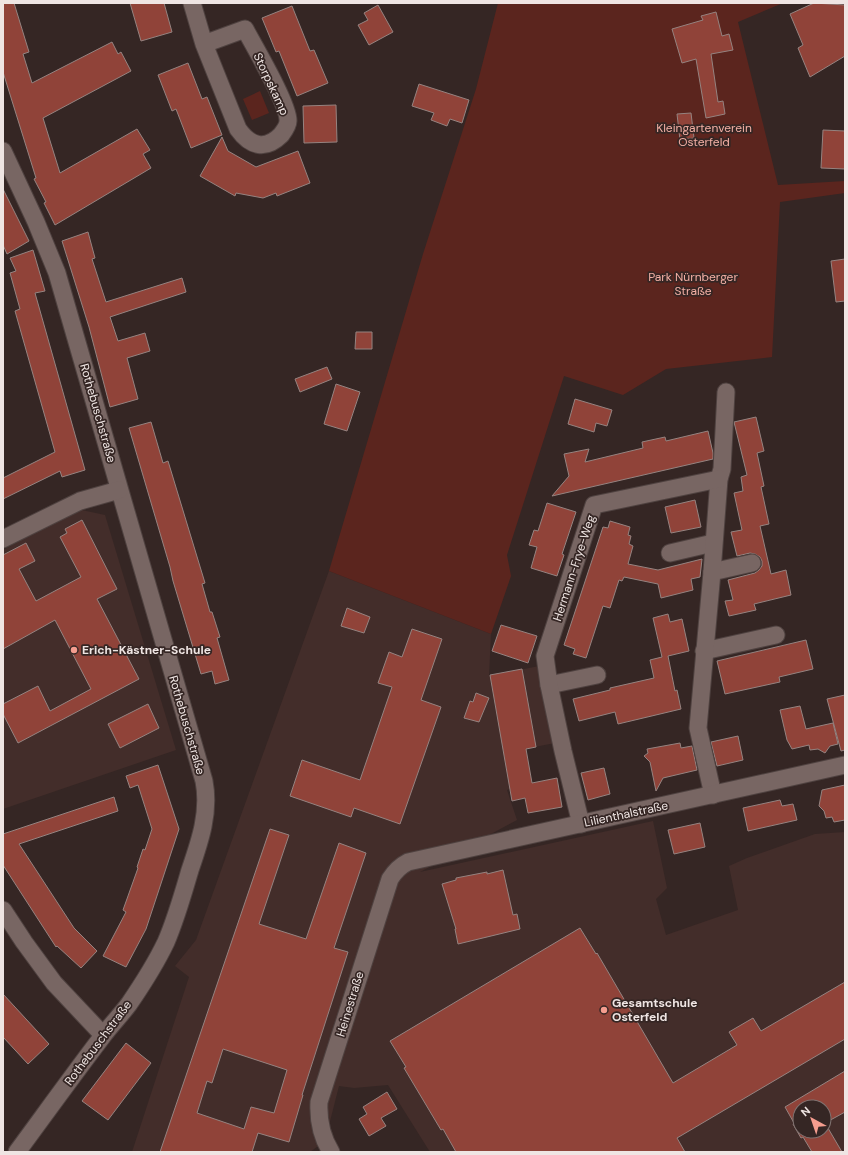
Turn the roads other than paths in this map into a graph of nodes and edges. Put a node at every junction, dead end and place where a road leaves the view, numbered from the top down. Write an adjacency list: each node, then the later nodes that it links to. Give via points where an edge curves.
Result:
1 (192, 3): 2 (street, Storpskamp)
2 (204, 44): 2 (street, Storpskamp, via 244,138 254,144 271,143 285,130 288,122 279,93 245,29)
3 (3, 151): 6 (street, Rothebuschstraße, via 57,273)
4 (726, 392): 5 (street, via 722,469)
5 (718, 478): 8 (street); 15 (street, Hermann-Frye-Weg, via 594,505 545,656)
6 (119, 490): 7 (street, via 80,501); 21 (street, Rothebuschstraße, via 204,781 206,806 199,843 166,941 128,1005)
7 (3, 539)
8 (713, 543): 9 (street); 11 (street)
9 (670, 553)
10 (752, 563): 11 (street)
11 (712, 572): 13 (street)
12 (776, 635): 13 (street)
13 (704, 650): 17 (street, via 698,728)
14 (597, 675): 15 (street)
15 (549, 685): 18 (street, Hermann-Frye-Weg)
16 (845, 765): 17 (street, Lilienthalstraße)
17 (713, 795): 18 (street, Lilienthalstraße)
18 (581, 824): 19 (street, Lilienthalstraße)
19 (408, 862): 23 (street, Heinestraße, via 397,869 390,879 319,1102 321,1132)
20 (3, 910): 21 (street, via 34,958 54,983)
21 (104, 1035): 22 (street, Rothebuschstraße)
22 (17, 1152)
23 (331, 1152)

